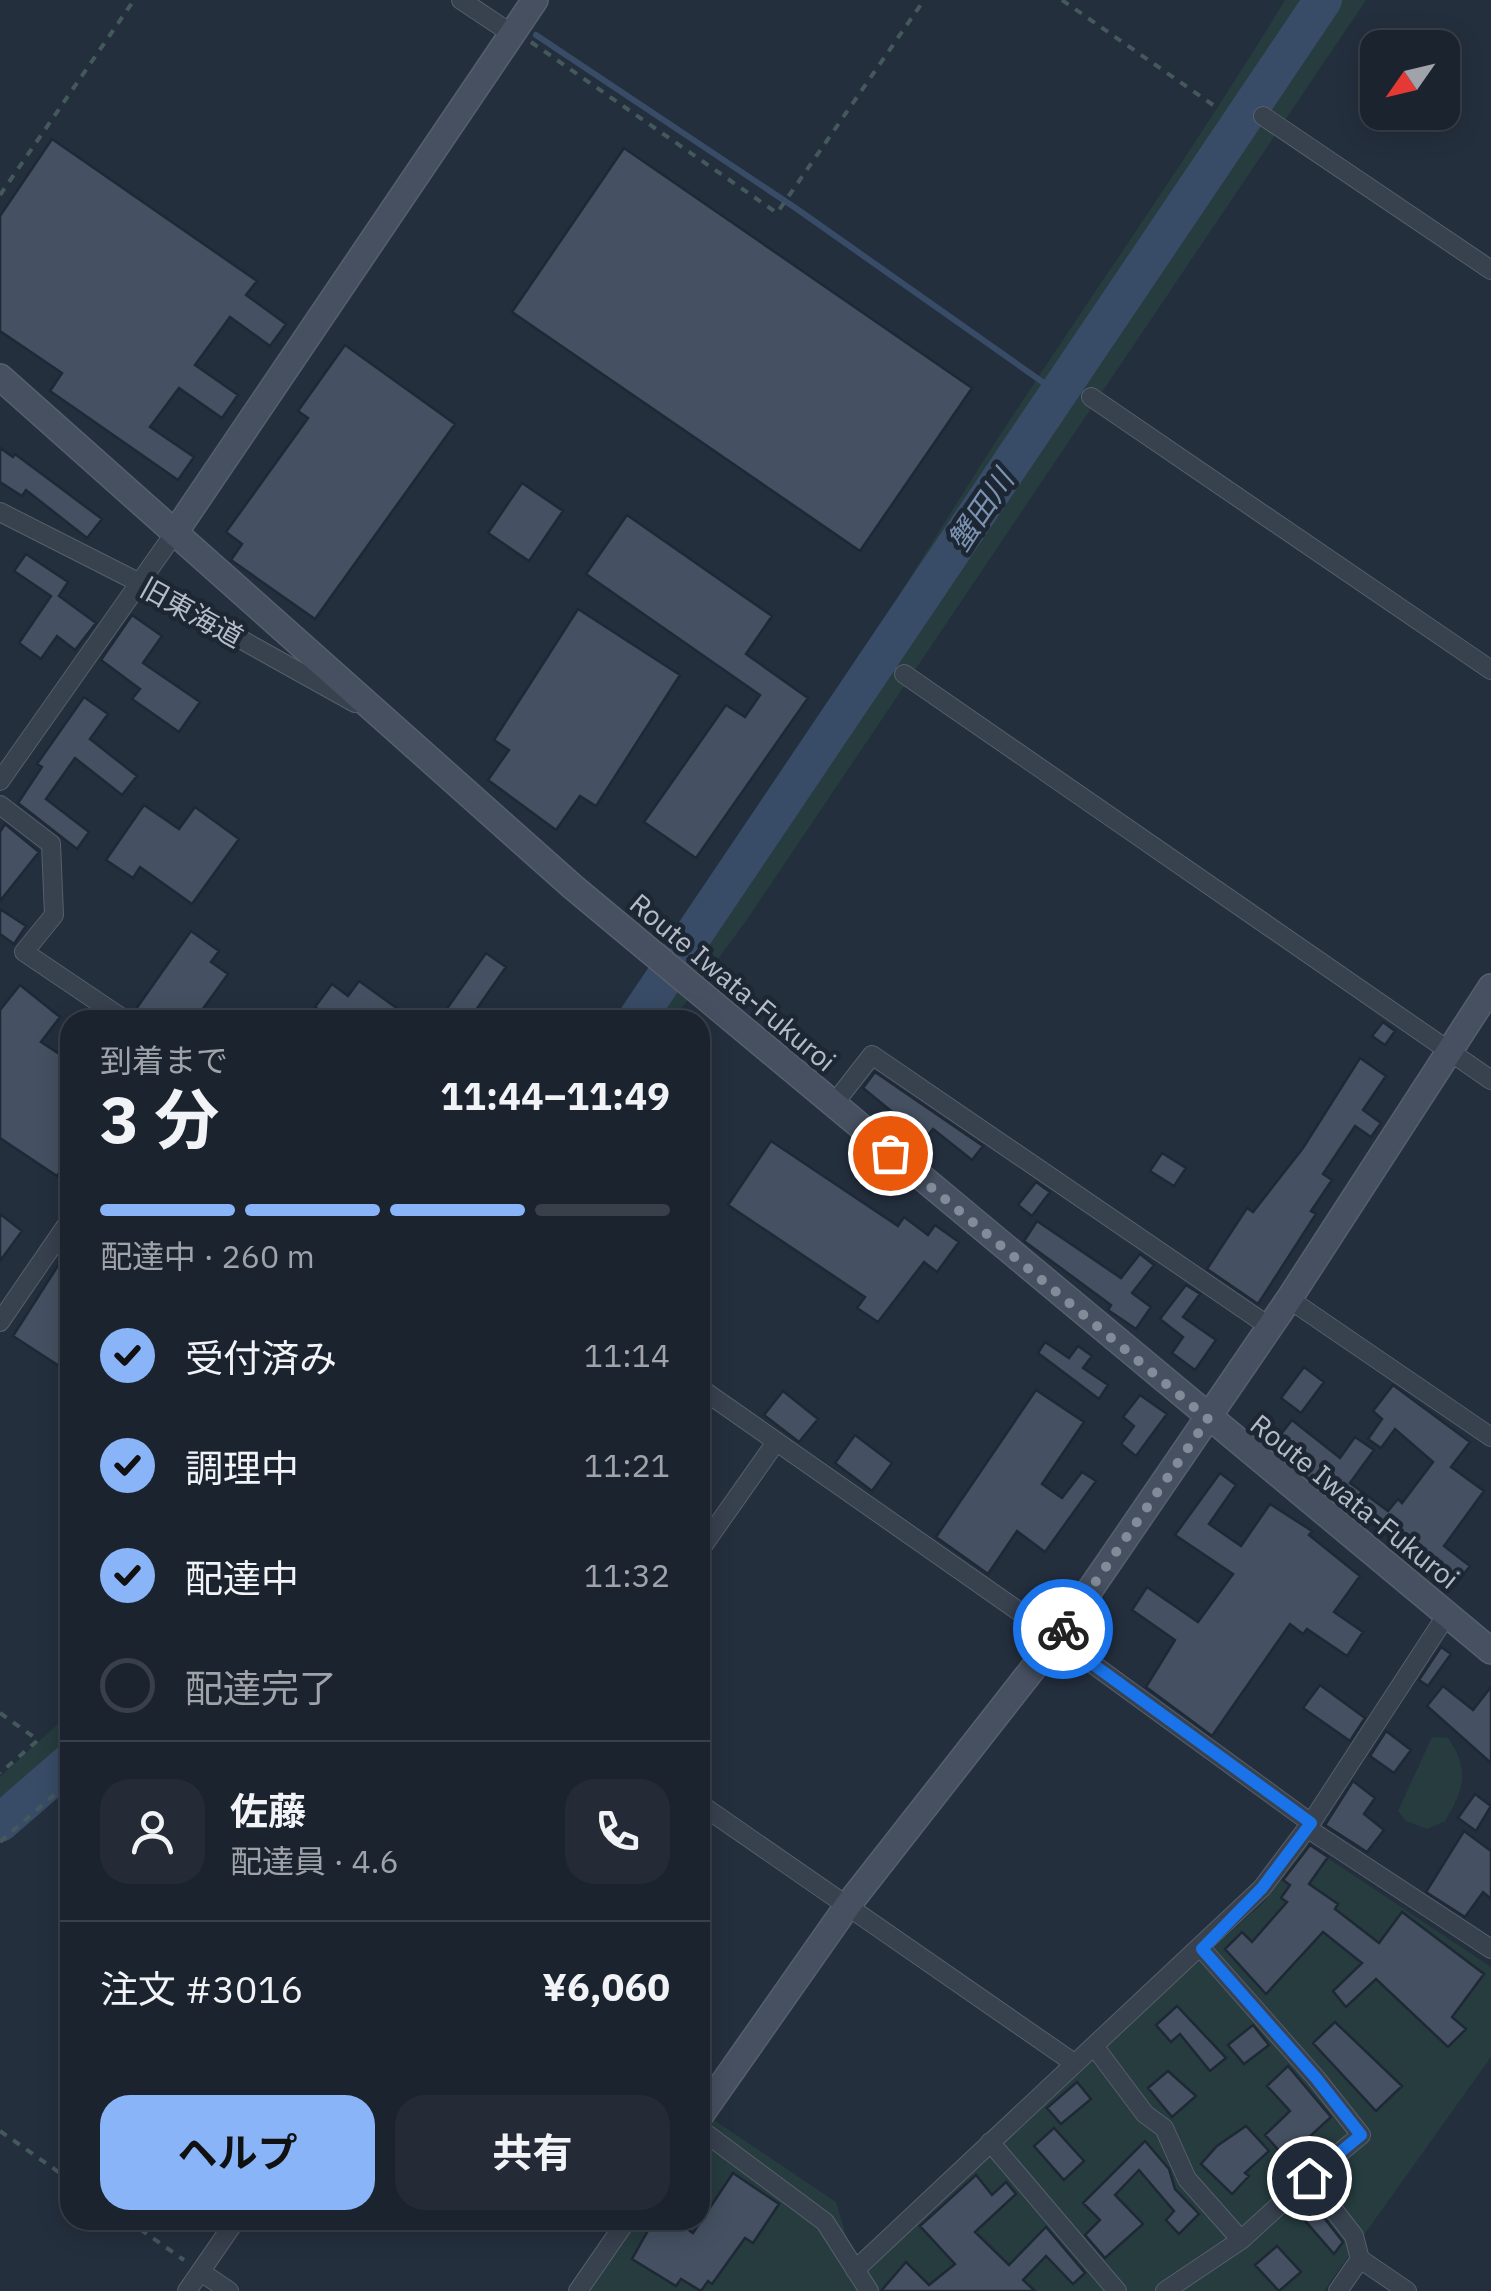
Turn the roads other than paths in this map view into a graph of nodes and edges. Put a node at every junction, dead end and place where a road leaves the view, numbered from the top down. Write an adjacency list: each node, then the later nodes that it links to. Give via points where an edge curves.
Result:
1 (461, 0): 3 (street)
2 (535, 0): 3 (street)
3 (513, 32): 9 (street)
4 (1263, 116): 5 (street)
5 (1491, 270)
6 (0, 378): 9 (street, Route Iwata-Fukuroi)
7 (1091, 397): 11 (street)
8 (0, 512): 10 (street, 旧東海道)
9 (176, 531): 10 (street); 13 (street, Route Iwata-Fukuroi)
10 (138, 582): 13 (street, 旧東海道); 14 (street)
11 (1491, 670)
12 (904, 674): 18 (street)
13 (381, 718): 20 (street, Route Iwata-Fukuroi)
14 (0, 781)
15 (0, 804): 17 (street, via 52,844 54,915 24,952)
16 (1491, 987): 18 (street)
17 (111, 1010)
18 (1447, 1051): 19 (street); 22 (street)
19 (1491, 1080)
20 (832, 1105): 24 (street, via 872,1054); 26 (street, Route Iwata-Fukuroi)
21 (60, 1235): 23 (street)
22 (1289, 1299): 24 (street); 27 (street)
23 (0, 1322)
24 (1270, 1327): 26 (street)
25 (710, 1395): 28 (street)
26 (1208, 1419): 30 (street, Route Iwata-Fukuroi); 31 (street)
27 (1491, 1437)
28 (776, 1442): 29 (street); 31 (street)
29 (710, 1536)
30 (1446, 1616): 32 (street, Route Iwata-Fukuroi); 34 (street)
31 (1057, 1638): 34 (street); 35 (street)
32 (1491, 1651)
33 (710, 1811): 35 (street)
34 (1309, 1825): 36 (street, via 1262,1888); 37 (street)
35 (848, 1905): 39 (street); 40 (street)
36 (1202, 1949): 38 (street); 43 (street, via 1361,2135)
37 (1491, 1949)
38 (1094, 2046): 39 (street); 46 (street, via 1144,2114 1164,2128 1187,2179)
39 (1074, 2064): 42 (street)
40 (710, 2102)
41 (710, 2136): 48 (street, via 825,2222)
42 (990, 2142): 48 (street); 54 (street)
43 (1309, 2178): 46 (street); 47 (street, via 1354,2236)
44 (229, 2230): 49 (street)
45 (619, 2230): 52 (street)
46 (1241, 2240): 55 (street)
47 (1360, 2259): 56 (street); 57 (street)
48 (855, 2270): 53 (street)
49 (200, 2272): 50 (street); 51 (street)
50 (187, 2291)
51 (229, 2291)
52 (578, 2291)
53 (868, 2291)
54 (1118, 2291)
55 (1165, 2291)
56 (1338, 2291)
57 (1407, 2291)

